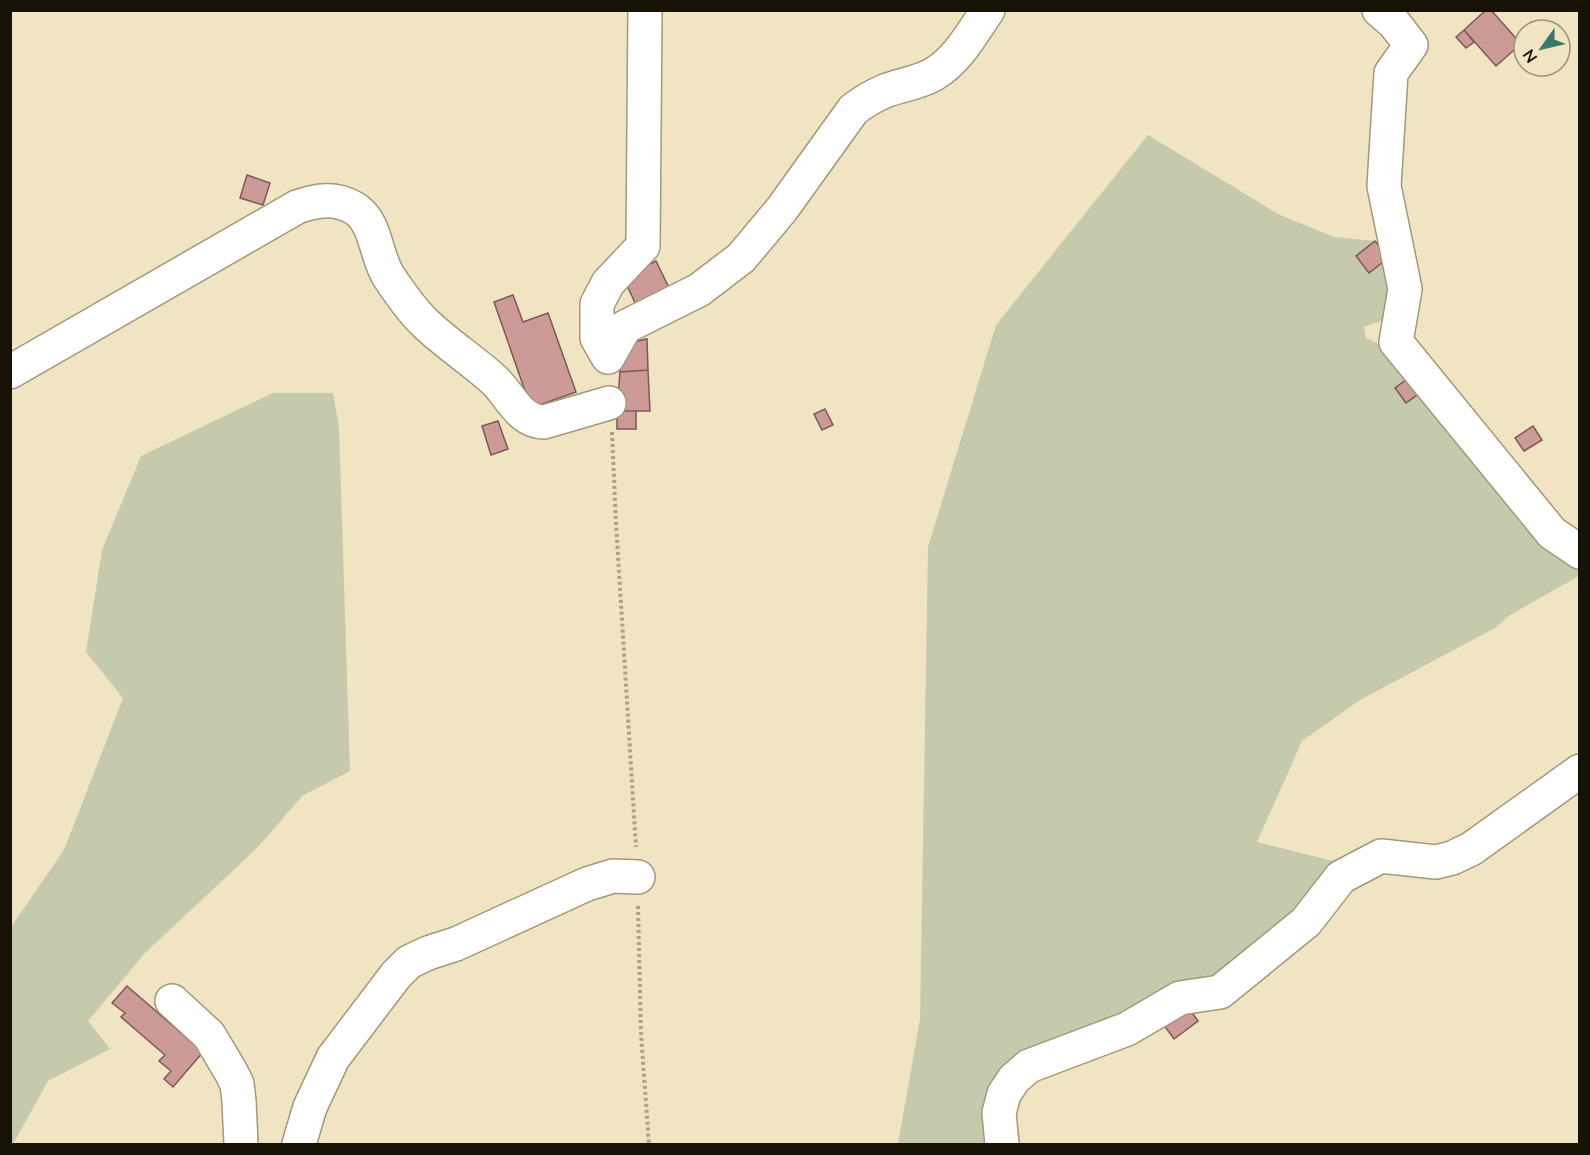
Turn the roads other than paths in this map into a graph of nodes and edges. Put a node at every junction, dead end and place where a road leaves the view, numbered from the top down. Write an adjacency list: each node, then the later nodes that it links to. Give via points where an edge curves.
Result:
1 (645, 10): 2 (street, via 644,246 608,283 597,304 597,338 608,357 625,327 699,291 741,258 782,209 853,110 866,100 931,76 947,65)
2 (988, 10)
3 (1379, 10): 6 (street, via 1411,45 1391,73 1384,186 1405,290 1396,342 1552,533)
4 (10, 372): 5 (street, via 297,207 326,200 356,209 369,224 388,276 423,322 494,380 532,422)
5 (609, 403)
6 (1580, 552)
7 (1580, 771): 12 (street, via 1471,849 1452,858 1436,862 1380,856 1341,877 1306,922 1220,992 1180,998 1127,1029 1029,1066 1004,1094 999,1113)
8 (638, 877): 11 (street, via 613,876 587,884 410,962 333,1059 310,1107)
9 (172, 1001): 10 (street, via 209,1035 237,1084)
10 (241, 1144)
11 (299, 1144)
12 (1002, 1144)

